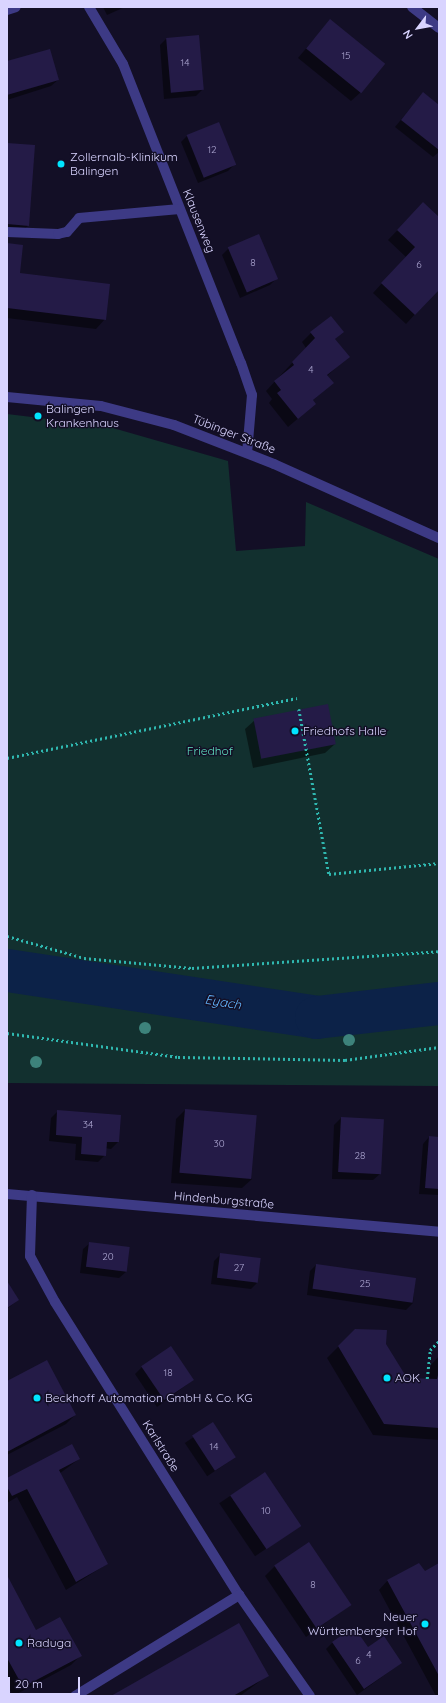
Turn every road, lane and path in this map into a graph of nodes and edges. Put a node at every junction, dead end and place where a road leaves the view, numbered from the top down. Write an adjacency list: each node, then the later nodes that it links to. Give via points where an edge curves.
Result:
1 (16, 7): 4 (street)
2 (89, 7): 6 (street, Klausenweg, via 123,64)
3 (412, 7): 5 (street)
4 (7, 10)
5 (439, 28)
6 (180, 209): 7 (street, via 79,218 67,232 58,234); 9 (street, Klausenweg, via 252,395)
7 (7, 232)
8 (7, 397): 9 (street, Tübinger Straße, via 101,406 174,425)
9 (247, 453): 10 (street, Tübinger Straße)
10 (439, 538)
11 (297, 698): 13 (path)
12 (299, 709): 14 (path, via 329,874)
13 (7, 758)
14 (439, 863)
15 (7, 936): 16 (path, via 84,958 192,968)
16 (439, 951)
17 (7, 1032): 18 (path, via 178,1057 345,1060)
18 (439, 1047)
19 (7, 1194): 20 (street, Hindenburgstraße)
20 (32, 1195): 21 (street, Hindenburgstraße); 24 (street, Karlstraße, via 30,1256 55,1302)
21 (439, 1232)
22 (439, 1341): 23 (path, via 430,1350)
23 (427, 1379)
24 (239, 1595): 25 (street); 26 (street, Karlstraße)
25 (75, 1696)
26 (310, 1696)

